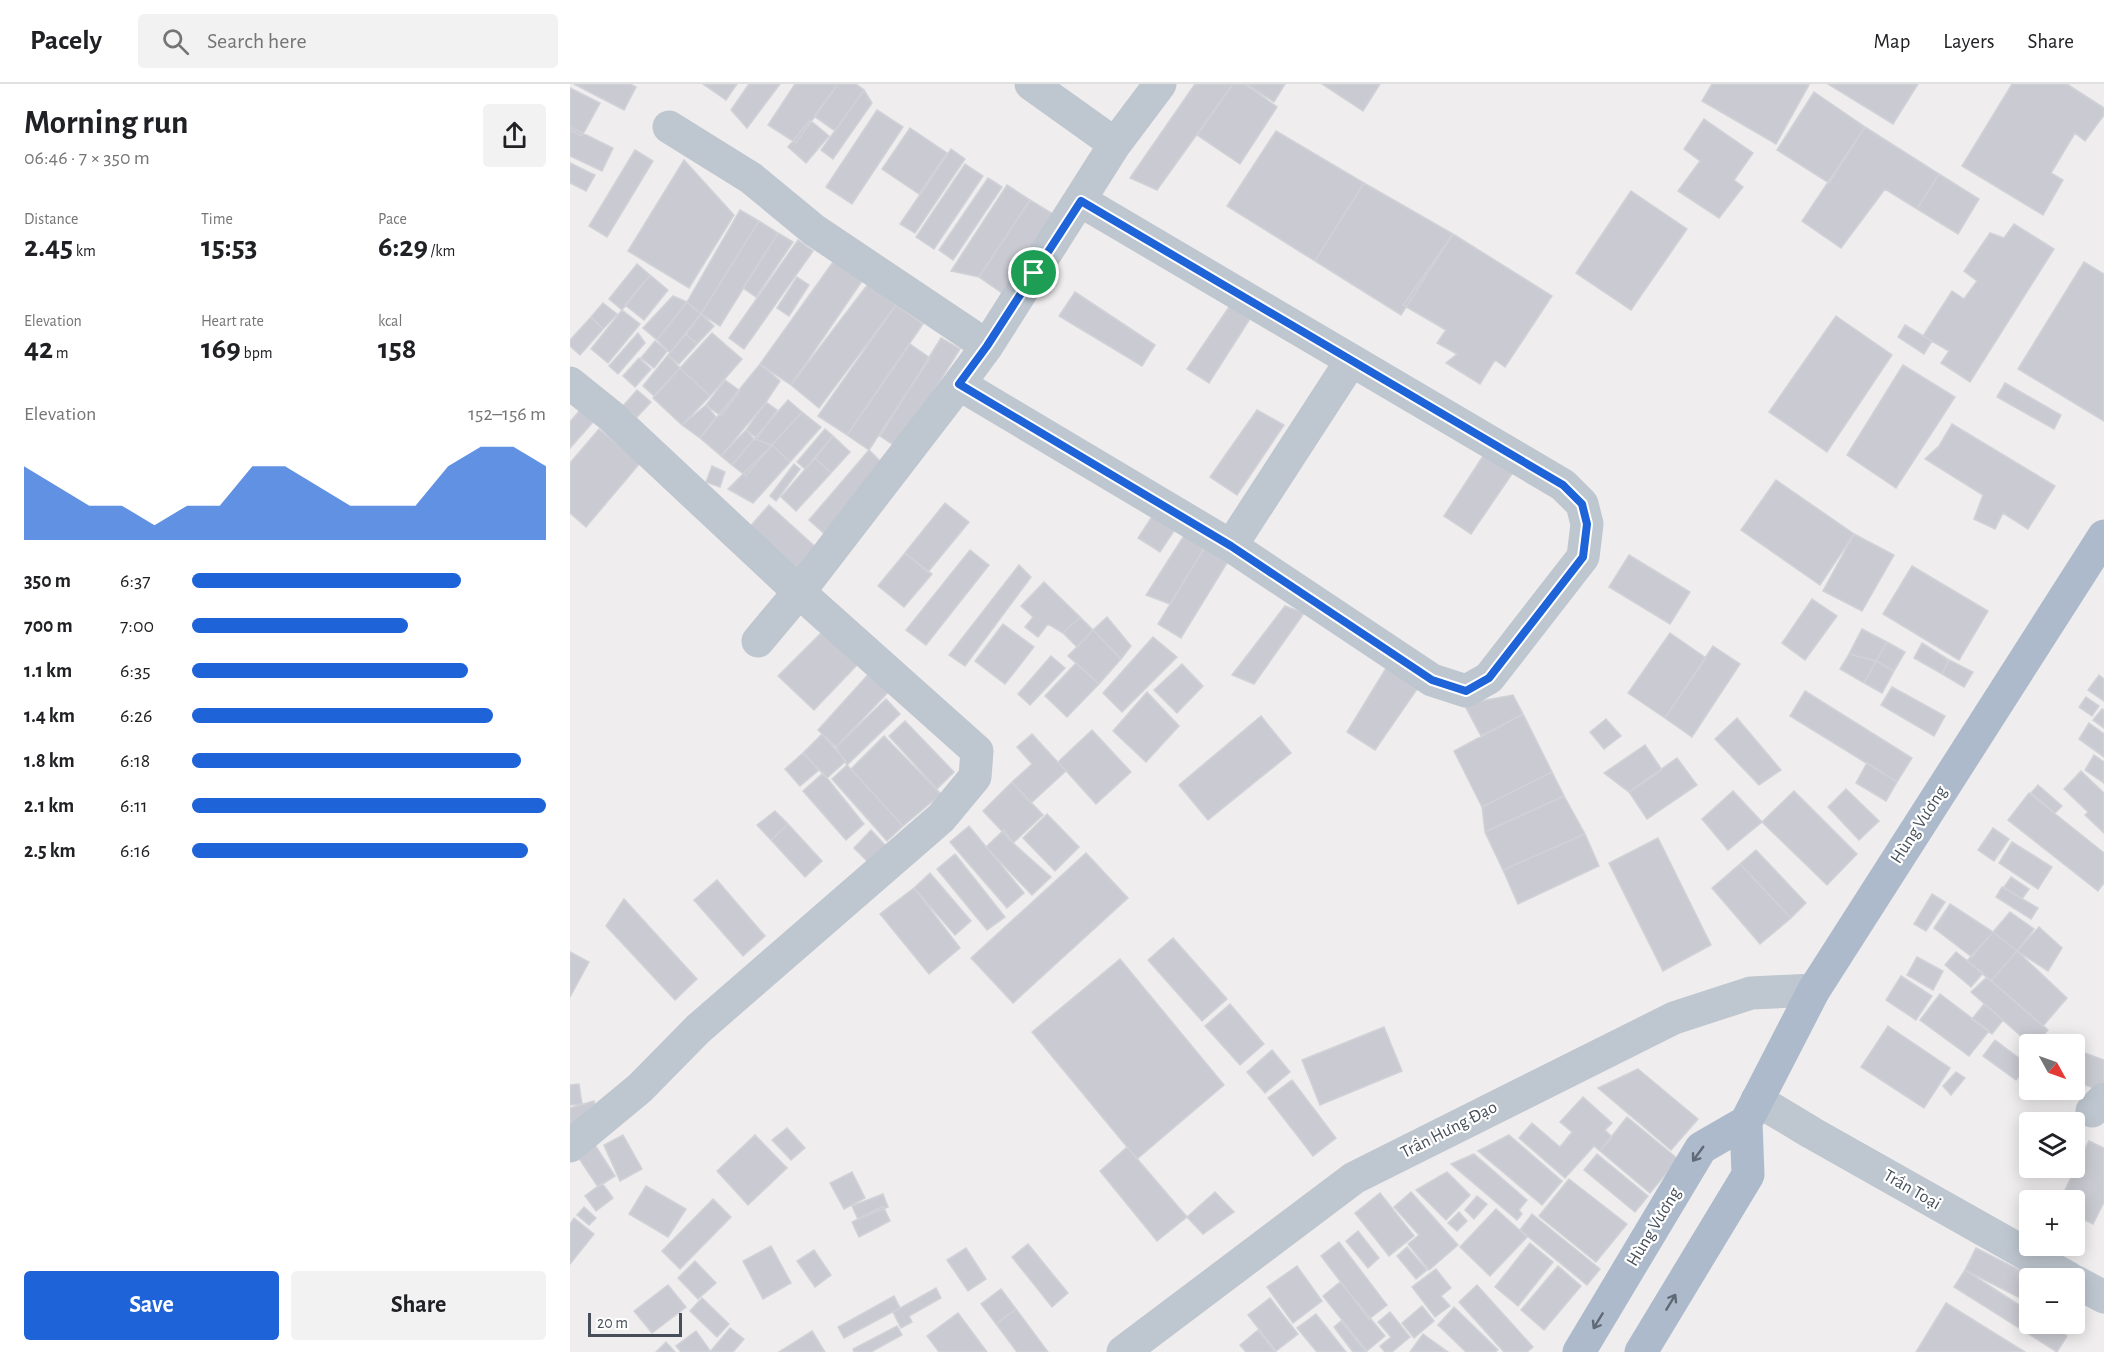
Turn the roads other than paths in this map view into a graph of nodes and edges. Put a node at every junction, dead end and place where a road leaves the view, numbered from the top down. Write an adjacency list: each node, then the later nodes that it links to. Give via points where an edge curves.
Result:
1 (1031, 84): 4 (street)
2 (1160, 84): 4 (street)
3 (669, 127): 6 (street, via 751,178 814,230)
4 (1115, 144): 5 (street)
5 (1081, 201): 6 (street); 7 (street)
6 (987, 346): 9 (street)
7 (1351, 362): 11 (street); 11 (street, via 1563,485 1582,504 1587,524 1583,557 1489,678 1466,691 1432,680)
8 (570, 383): 12 (street, via 611,416)
9 (959, 384): 11 (street); 12 (street)
10 (2104, 536): 14 (main road, Hùng Vương)
11 (1231, 546)
12 (799, 592): 13 (street); 16 (street, via 977,751 975,777 941,818)
13 (758, 641)
14 (1814, 990): 15 (main road, Hùng Vương); 20 (street, Trần Hưng Đạo, via 1751,993 1674,1018 1354,1178)
15 (1752, 1111): 17 (street, Trần Toại, via 1822,1139); 21 (main road, Hùng Vương, one-way to 21, via 1701,1148); 22 (main road, Hùng Vương, one-way to 15, via 1748,1175)
16 (570, 1146)
17 (2051, 1268)
18 (2085, 1287): 19 (street)
19 (2104, 1297)
20 (1123, 1352)
21 (1580, 1352)
22 (1641, 1352)

